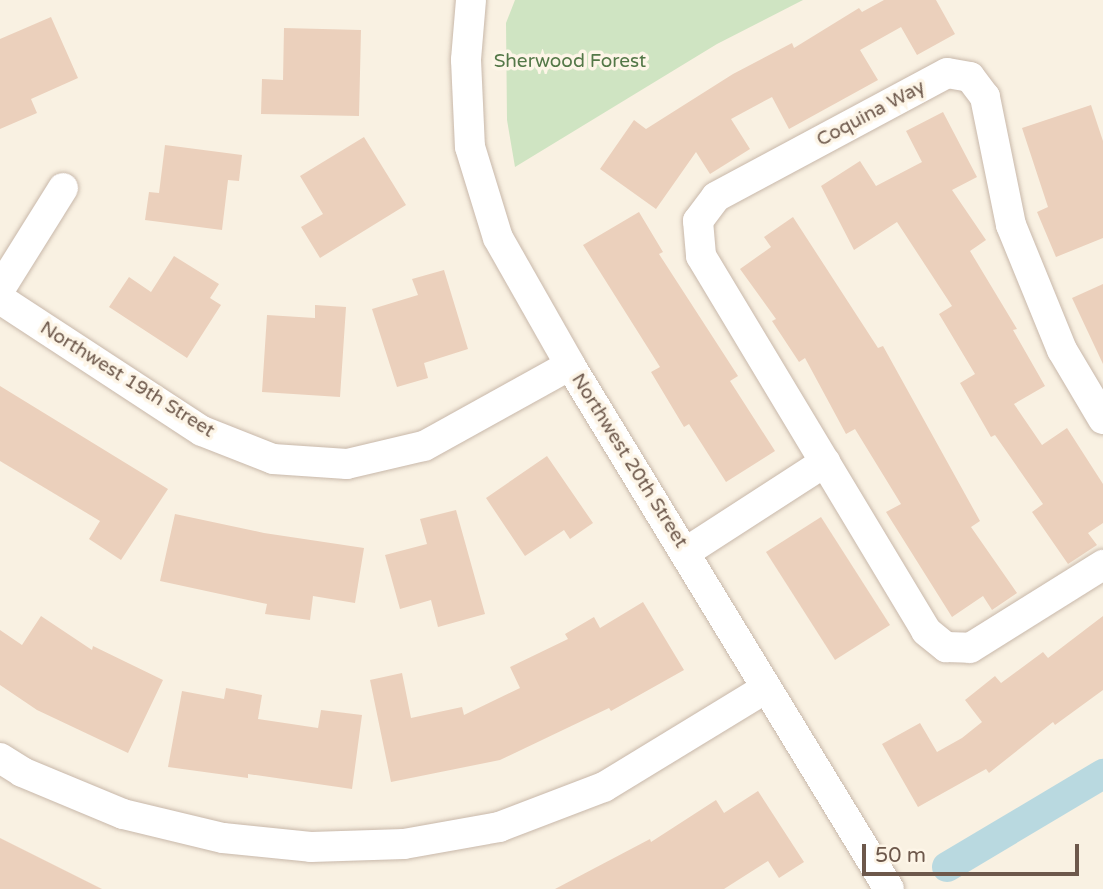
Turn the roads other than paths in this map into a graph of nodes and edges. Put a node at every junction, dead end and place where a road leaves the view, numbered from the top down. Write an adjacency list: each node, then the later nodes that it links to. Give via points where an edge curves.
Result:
1 (471, 0): 5 (street, Northwest 20th Street, via 466,60 470,146 498,238)
2 (63, 188): 3 (street)
3 (0, 289)
4 (0, 299): 5 (street, Northwest 19th Street, via 202,432 273,459 347,464 424,446)
5 (570, 365): 8 (street, Northwest 20th Street)
6 (1103, 419): 7 (street, Coquina Way, via 1062,350 1011,225 985,97 970,77 947,73 716,197 698,221 701,256)
7 (825, 462): 8 (street); 9 (street, Coquina Way, via 926,631 946,647 970,648)
8 (686, 552): 10 (street, Northwest 20th Street)
9 (1103, 565)
10 (766, 688): 11 (street, via 604,787 499,827 404,844 311,847 223,838 123,814 22,772); 12 (street, Northwest 20th Street)
11 (0, 758)
12 (889, 889)

